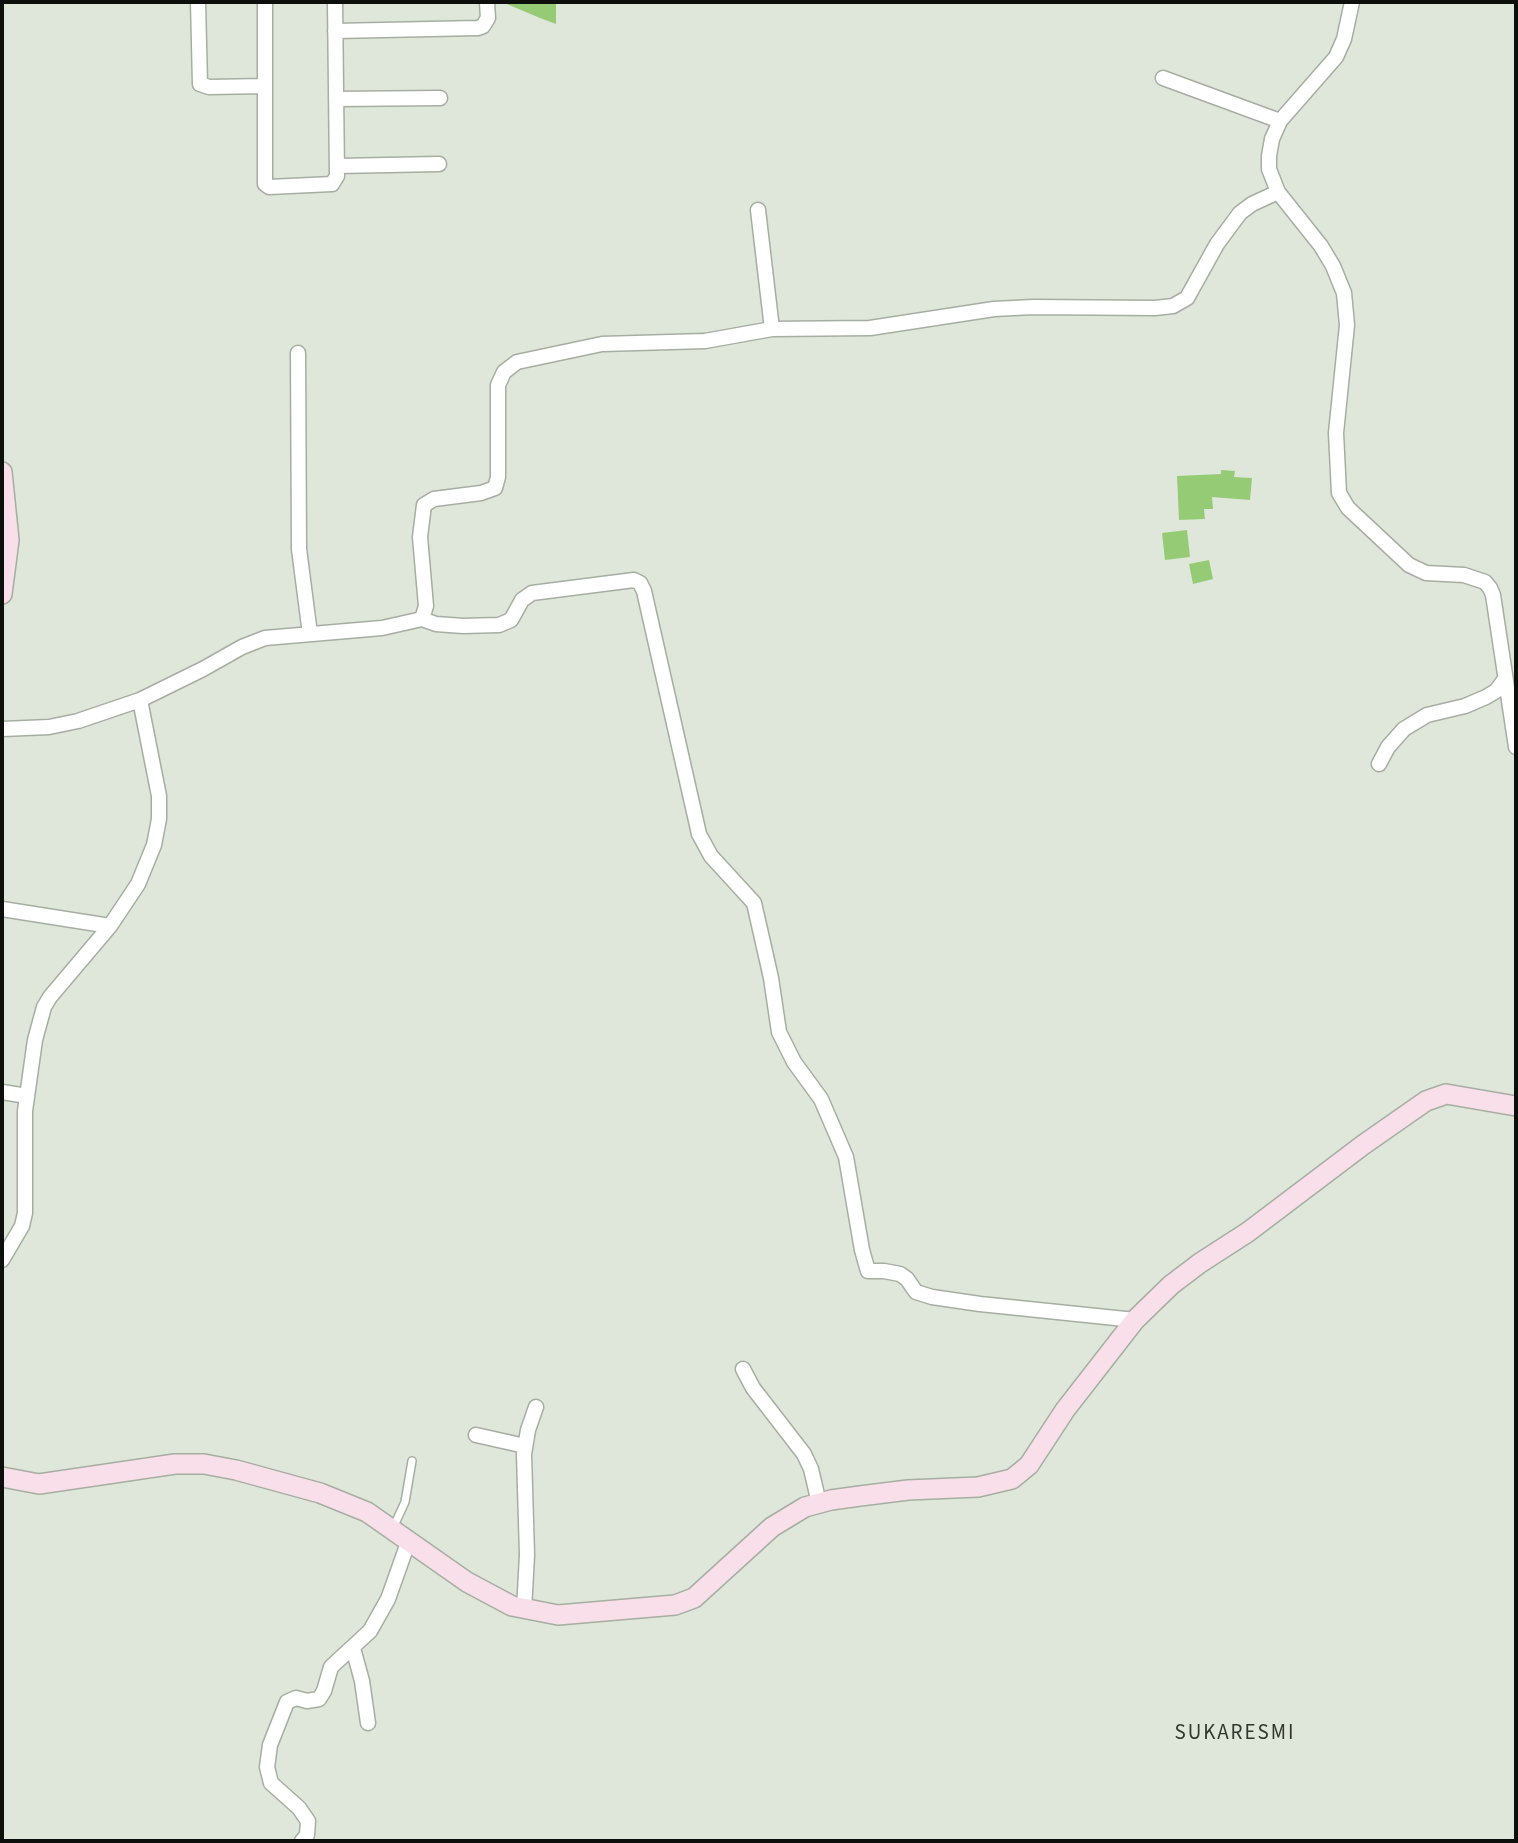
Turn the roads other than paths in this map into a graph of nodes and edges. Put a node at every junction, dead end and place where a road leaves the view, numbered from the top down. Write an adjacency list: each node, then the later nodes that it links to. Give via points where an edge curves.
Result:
1 (198, 2): 8 (street, via 200,84)
2 (265, 2): 8 (street)
3 (335, 2): 6 (street)
4 (487, 2): 6 (street, via 488,18 478,28)
5 (1352, 2): 11 (street, via 1336,57)
6 (335, 31): 10 (street)
7 (1163, 78): 11 (street)
8 (265, 86): 13 (street, via 267,186 332,184)
9 (440, 98): 10 (street)
10 (336, 99): 13 (street)
11 (1280, 121): 14 (street, via 1269,156)
12 (439, 164): 13 (street)
13 (337, 166)
14 (1278, 192): 16 (street, via 1240,213 1187,298 1173,306 1012,308 870,328); 22 (street, via 1321,246 1344,293 1347,325 1336,433 1343,501 1409,565 1426,573 1464,575 1485,582 1493,595)
15 (758, 210): 16 (street)
16 (772, 329): 20 (street, via 705,341 602,344 510,366 498,385 495,488 434,499 424,505 420,537 426,606)
17 (298, 353): 21 (street, via 299,549)
18 (2, 472): 19 (street, via 9,540)
19 (2, 594)
20 (422, 619): 21 (street, via 382,628); 33 (street, via 436,624 499,625 511,620 522,600 532,593 634,580 640,583 699,834 711,856 757,911 779,1032 821,1099 846,1157 868,1271 900,1274 916,1292 932,1297)
21 (310, 634): 23 (street, via 252,642)
22 (1505, 679): 25 (street); 26 (street, via 1486,697 1427,715 1405,729)
23 (140, 700): 24 (street, via 78,721); 28 (street, via 157,778 159,819 148,864)
24 (2, 729)
25 (1516, 747)
26 (1379, 764)
27 (2, 909): 28 (street)
28 (110, 926): 30 (street, via 44,1007)
29 (2, 1092): 30 (street)
30 (27, 1096): 32 (street, via 25,1213)
31 (1516, 1106): 33 (street, via 1446,1094 1426,1101 1192,1269)
32 (2, 1261)
33 (1135, 1320): 40 (street, via 1029,1465 1012,1479 978,1487 882,1493)
34 (743, 1369): 40 (street, via 804,1454)
35 (537, 1407): 37 (street)
36 (476, 1434): 37 (street)
37 (525, 1446): 42 (street)
38 (412, 1461): 41 (lane)
39 (2, 1477): 41 (street, via 39,1484 204,1464 320,1493 367,1513)
40 (819, 1503): 42 (street, via 772,1527 685,1602 558,1615)
41 (401, 1535): 42 (street, via 492,1597); 43 (street, via 388,1599)
42 (524, 1610)
43 (353, 1648): 44 (street); 45 (street, via 331,1667 319,1699 288,1702 270,1745 271,1783 308,1821)
44 (368, 1723)
45 (302, 1841)

